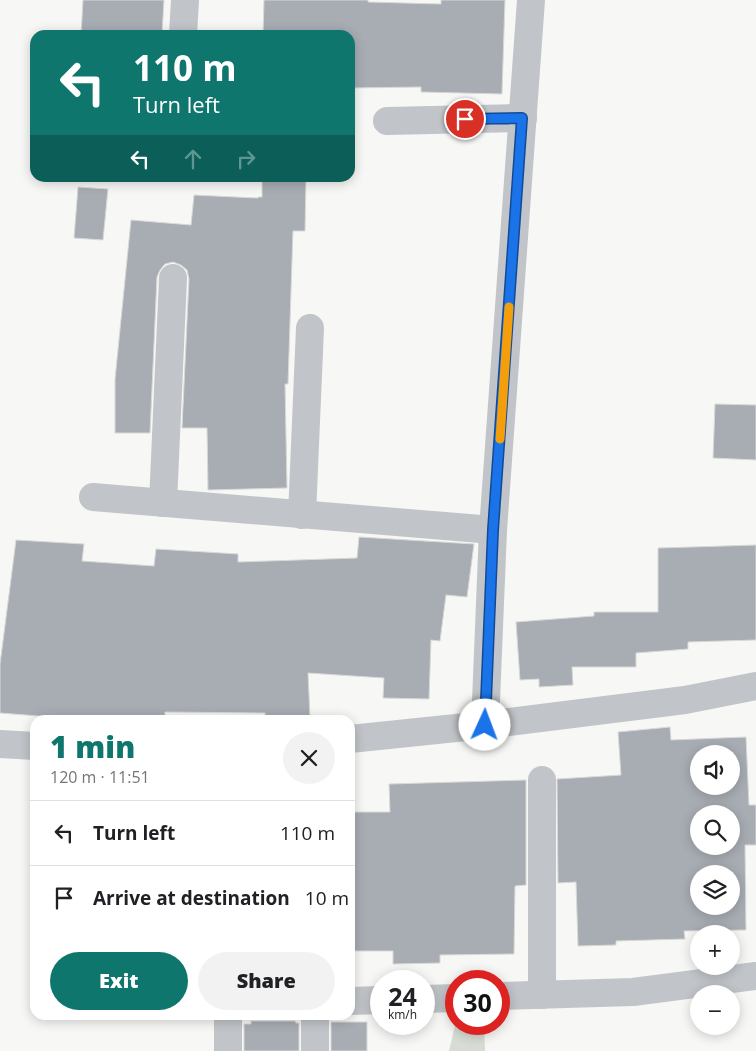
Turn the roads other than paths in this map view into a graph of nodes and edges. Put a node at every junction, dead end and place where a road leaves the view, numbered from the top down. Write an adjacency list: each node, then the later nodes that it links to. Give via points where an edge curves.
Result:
1 (186, 0): 3 (street)
2 (531, 0): 4 (street)
3 (183, 30)
4 (522, 118): 5 (street); 11 (street)
5 (387, 121)
6 (173, 278): 9 (street)
7 (310, 328): 10 (street)
8 (93, 497): 9 (street)
9 (163, 503): 10 (street)
10 (302, 514): 11 (street)
11 (493, 530): 13 (street)
12 (756, 686): 13 (street, via 685,700)
13 (485, 725): 14 (street)
14 (355, 738)
15 (0, 744): 16 (street)
16 (30, 746)
17 (542, 780): 19 (street)
18 (756, 976): 19 (street, via 633,992)
19 (542, 995): 20 (street)
20 (510, 996)
21 (370, 1000): 22 (street)
22 (355, 1001)
23 (228, 1020): 25 (street)
24 (315, 1020): 26 (street)
25 (228, 1051)
26 (315, 1051)

